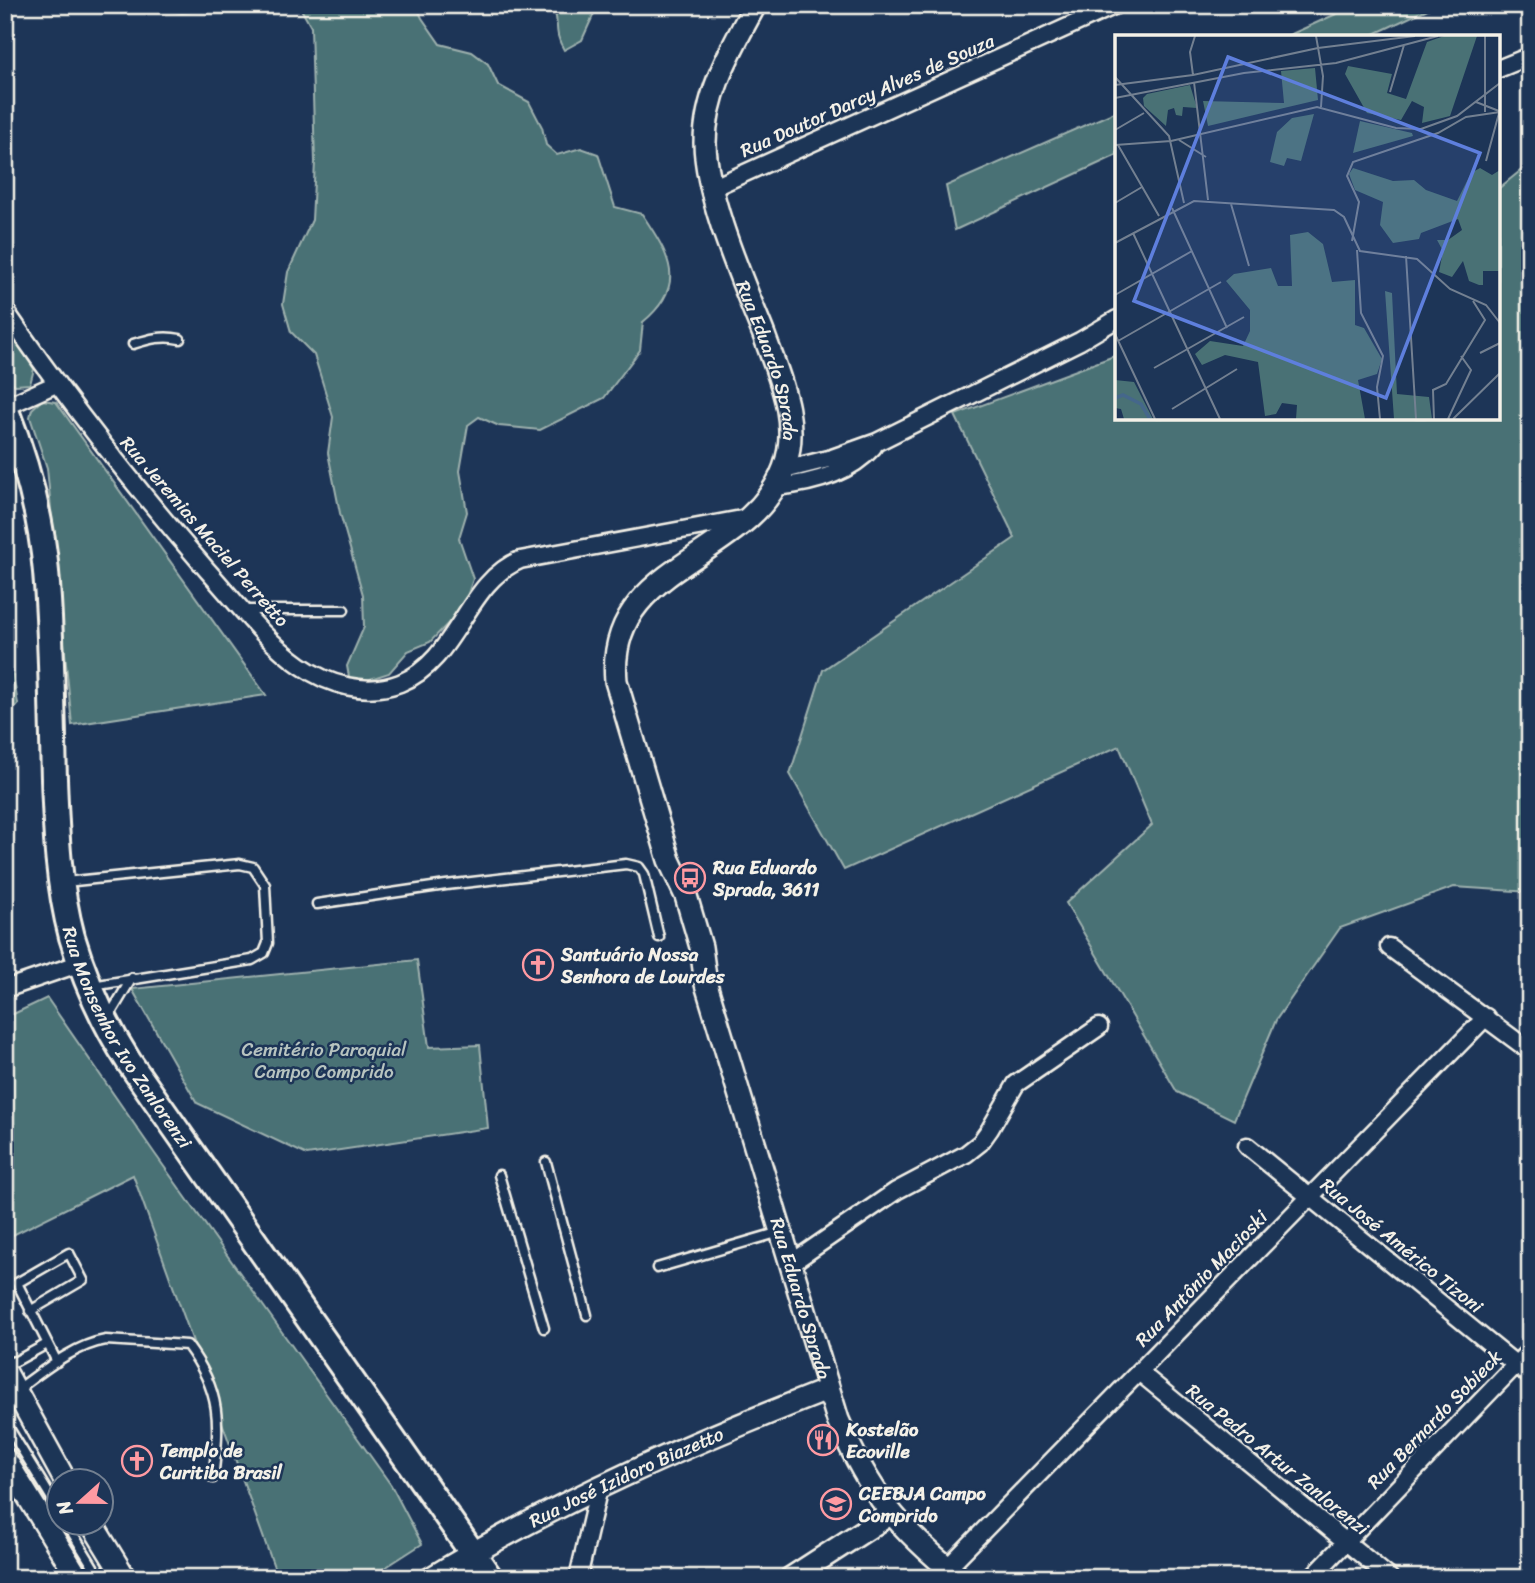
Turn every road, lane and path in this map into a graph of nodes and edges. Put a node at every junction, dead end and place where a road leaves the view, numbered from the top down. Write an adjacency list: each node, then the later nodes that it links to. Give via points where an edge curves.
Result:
1 (755, 5): 5 (main road, Rua Eduardo Sprada, via 712,98 705,143)
2 (1116, 5): 5 (street, Rua Doutor Darcy Alves de Souza)
3 (1530, 56): 4 (street)
4 (1500, 68)
5 (712, 188): 12 (main road, Rua Eduardo Sprada, via 786,399 791,435)
6 (5, 310): 10 (street, Rua Jeremias Maciel Perretto)
7 (1115, 320): 12 (street, via 877,442)
8 (180, 339): 9 (lane, via 154,338)
9 (133, 344)
10 (56, 384): 11 (street); 14 (street, Rua Jeremias Maciel Perretto)
11 (5, 407): 16 (main road, Rua Monsenhor Ivo Zanlorenzi, via 25,462 42,541)
12 (779, 478): 13 (main road, Rua Eduardo Sprada)
13 (747, 518): 14 (street, Rua Jeremias Maciel Perretto, via 508,565 495,575 431,662 402,682 382,688 352,687 316,675 284,652); 31 (main road, Rua Eduardo Sprada, via 646,594 624,624 614,663 669,860 686,896 701,947 706,984)
14 (243, 610): 15 (lane)
15 (344, 610)
16 (61, 883): 20 (main road, Rua Monsenhor Ivo Zanlorenzi); 21 (lane, via 240,864 253,867 265,885 268,943 264,953 253,960)
17 (317, 904): 18 (lane, via 626,864 639,867 644,874)
18 (659, 937)
19 (1388, 947): 23 (street)
20 (85, 975): 21 (lane); 22 (street); 24 (main road, Rua Monsenhor Ivo Zanlorenzi)
21 (132, 978): 24 (lane)
22 (5, 989)
23 (1486, 1017): 26 (street); 30 (street, Rua Antônio Macioski)
24 (105, 1022): 57 (main road, Rua Monsenhor Ivo Zanlorenzi)
25 (1100, 1027): 32 (street, via 1016,1084 980,1143 966,1154 878,1202)
26 (1530, 1051)
27 (1247, 1146): 30 (street, Rua José Américo Tizoni)
28 (546, 1162): 35 (lane)
29 (499, 1175): 36 (lane)
30 (1310, 1197): 41 (street, Rua José Américo Tizoni); 43 (street, Rua Antônio Macioski)
31 (780, 1232): 32 (main road, Rua Eduardo Sprada); 33 (lane)
32 (790, 1264): 45 (main road, Rua Eduardo Sprada)
33 (657, 1268)
34 (30, 1311): 34 (lane, via 83,1280 69,1253 17,1283); 37 (lane)
35 (587, 1315)
36 (544, 1328)
37 (47, 1344): 39 (lane); 40 (lane)
38 (1530, 1350): 41 (street, Rua Bernardo Sobieck)
39 (57, 1362): 46 (lane); 50 (lane, via 106,1340 187,1345 201,1364 217,1408)
40 (5, 1363)
41 (1516, 1365): 44 (street, Rua José Américo Tizoni); 56 (street, Rua Bernardo Sobieck)
42 (5, 1371): 46 (main road)
43 (1139, 1372): 56 (street, Rua Pedro Artur Zanlorenzi); 58 (street, Rua Antônio Macioski)
44 (1530, 1376)
45 (827, 1390): 51 (main road, Rua José Izidoro Biazetto); 53 (main road, Rua Eduardo Sprada, via 860,1467)
46 (16, 1391): 49 (main road)
47 (5, 1422): 52 (lane)
48 (5, 1459): 59 (main road)
49 (58, 1468)
50 (213, 1478)
51 (599, 1487): 57 (main road, Rua José Izidoro Biazetto); 64 (street)
52 (46, 1489)
53 (890, 1514): 58 (main road, Rua Eduardo Sprada); 65 (main road)
54 (76, 1538): 60 (lane)
55 (101, 1538): 61 (main road)
56 (1346, 1541): 66 (street, Rua Bernardo Sobieck); 67 (street, Rua Pedro Artur Zanlorenzi)
57 (472, 1553): 62 (main road, Rua José Izidoro Biazetto); 63 (main road, Rua Monsenhor Ivo Zanlorenzi)
58 (953, 1573)
59 (78, 1578)
60 (100, 1578)
61 (125, 1578)
62 (431, 1578)
63 (490, 1578)
64 (578, 1578)
65 (791, 1578)
66 (1311, 1578)
67 (1390, 1578)

